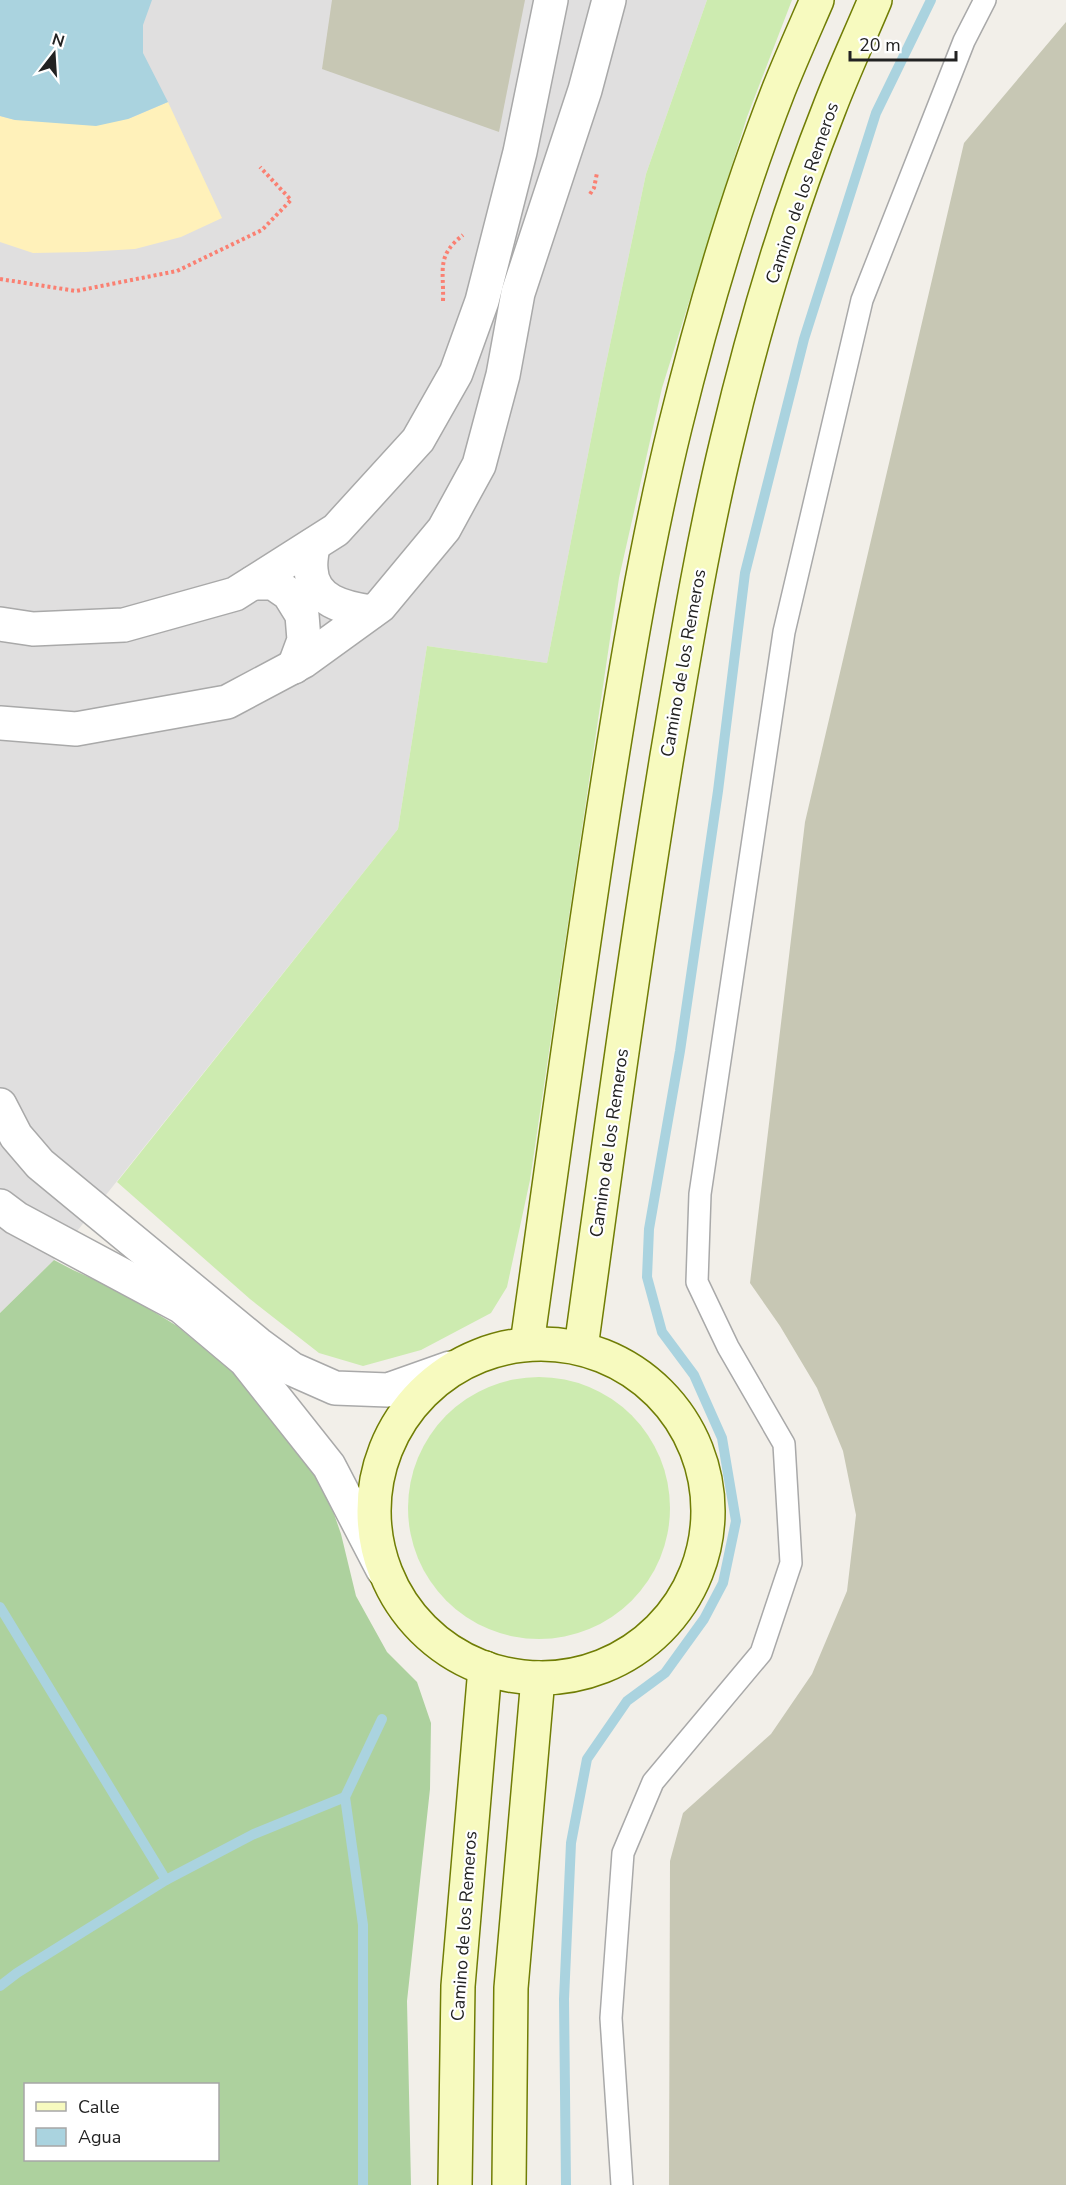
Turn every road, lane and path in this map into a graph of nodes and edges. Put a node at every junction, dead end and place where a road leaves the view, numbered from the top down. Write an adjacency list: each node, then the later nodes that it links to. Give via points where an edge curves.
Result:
1 (551, 0): 9 (street)
2 (609, 0): 8 (street, via 585,90)
3 (817, 0): 20 (main road, via 778,90 733,220 697,344 655,517 636,607 581,954)
4 (875, 0): 21 (main road, Camino de los Remeros, via 828,110 785,237 754,338 712,506 634,962)
5 (985, 0): 28 (lane, via 964,41 862,300 784,632 700,1194 697,1282 728,1347 783,1444 791,1563 761,1653 653,1782 623,1853 611,2018)
6 (599, 165): 8 (path, via 594,188 585,201 574,209)
7 (260, 167): 10 (path, via 291,200 262,230 177,270 76,291)
8 (543, 215): 14 (street, via 518,293 503,375 479,465 444,530)
9 (502, 224): 11 (path, via 466,233 449,246 443,261); 12 (street, via 482,301 456,373 418,440 336,531)
10 (0, 279)
11 (443, 312)
12 (313, 545): 13 (street); 14 (street, via 310,570 315,585 327,599 345,608)
13 (253, 583): 15 (street, via 235,594 124,625 33,629); 16 (street, via 273,583 289,594 302,615 304,640)
14 (371, 612): 16 (street)
15 (0, 624)
16 (294, 667): 17 (street, via 227,702 76,729)
17 (0, 723)
18 (0, 1105): 22 (street, via 16,1136 40,1164 292,1369 335,1388 388,1390)
19 (0, 1206): 23 (street, via 182,1307 245,1360 329,1466)
20 (527, 1344): 21 (main road); 22 (main road, via 492,1350)
21 (581, 1348): 25 (main road, via 626,1366 662,1394 689,1431 706,1474 710,1519 701,1564 681,1606 650,1640 612,1664 568,1677)
22 (450, 1368): 23 (main road, via 415,1398 390,1436 375,1479 373,1525)
23 (383, 1570): 24 (main road, via 405,1610 437,1643)
24 (484, 1668): 25 (main road, via 521,1678); 26 (main road, Camino de los Remeros, via 458,1986)
25 (538, 1678): 27 (main road, via 512,1988)
26 (455, 2185)
27 (509, 2185)
28 (621, 2185)

